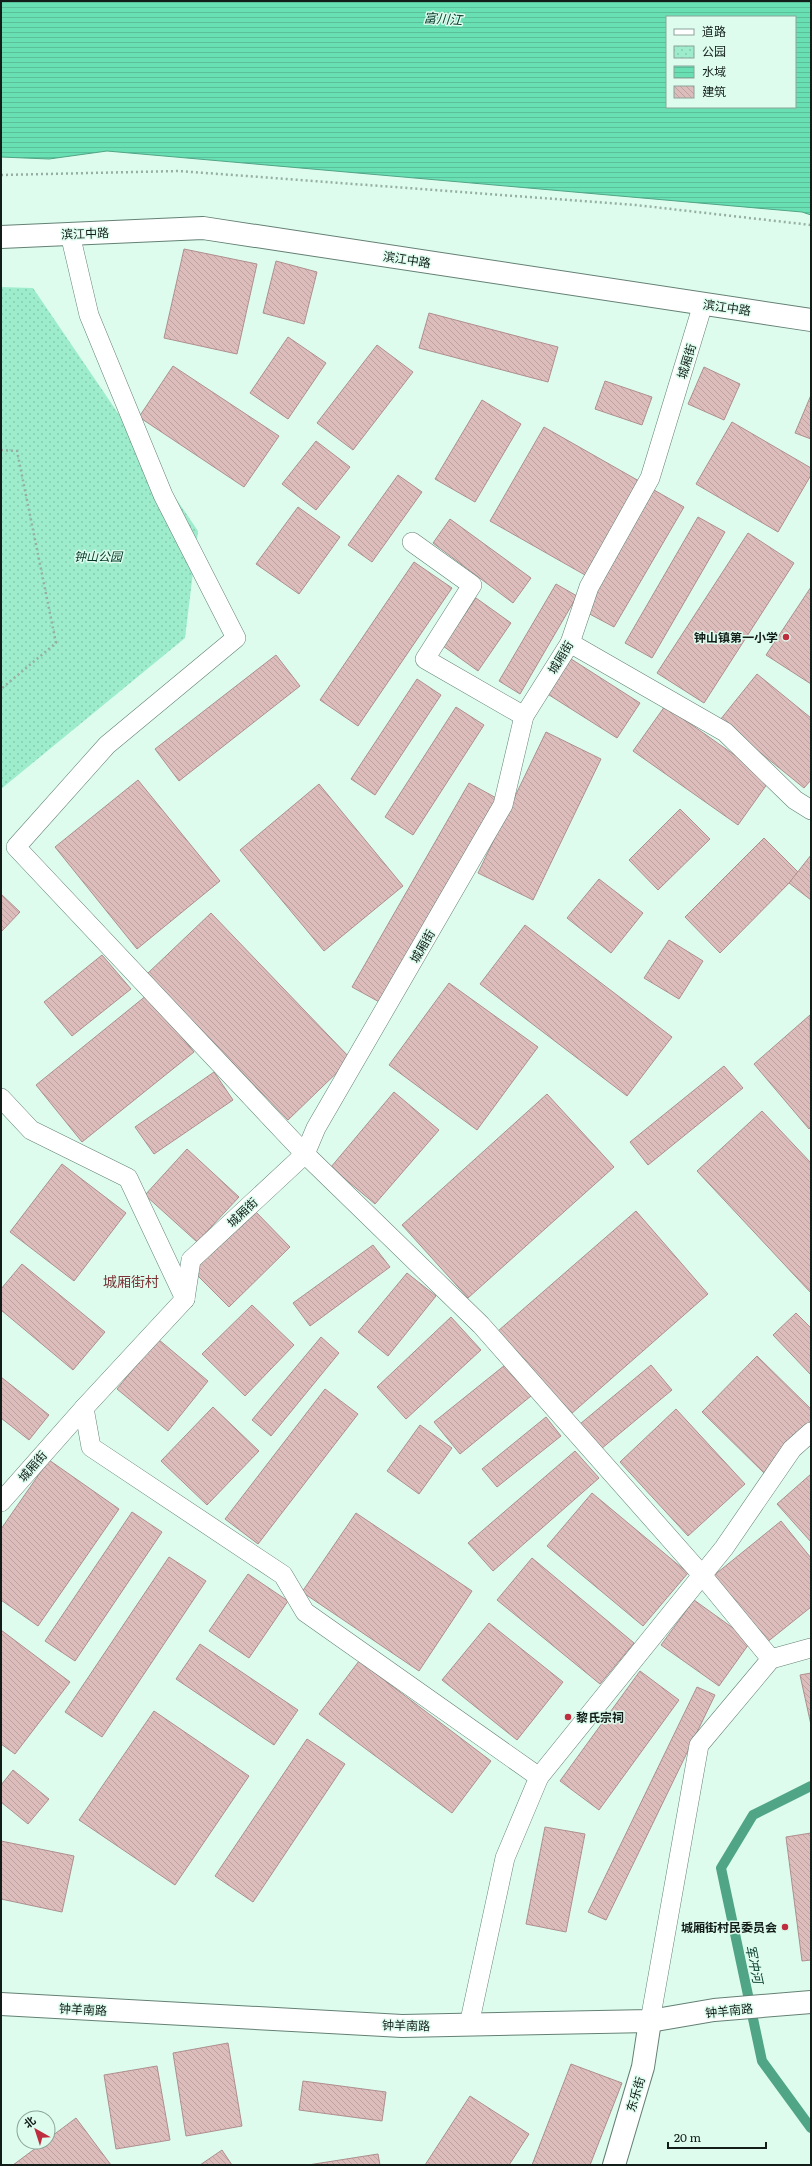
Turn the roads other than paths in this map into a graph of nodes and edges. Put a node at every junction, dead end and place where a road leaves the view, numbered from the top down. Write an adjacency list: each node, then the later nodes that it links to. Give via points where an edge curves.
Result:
1 (70, 234): 2 (street, 滨江中路); 3 (street, 滨江中路, via 203,228); 10 (lane, via 89,316 163,495 236,638 107,745 16,848)
2 (1, 237)
3 (703, 304): 4 (street, 滨江中路); 6 (lane, 城厢街, via 650,478 589,587)
4 (811, 320)
5 (412, 542): 7 (lane, via 472,585 425,659)
6 (570, 643): 7 (lane, 城厢街); 8 (lane, via 725,732 795,800)
7 (524, 716): 10 (lane, 城厢街, via 503,805 316,1128)
8 (811, 810)
9 (1, 1098): 11 (lane, via 31,1130 128,1178)
10 (305, 1154): 11 (lane, 城厢街, via 191,1260); 15 (lane, via 481,1325)
11 (185, 1298): 12 (lane, 城厢街)
12 (84, 1408): 14 (lane, 城厢街); 18 (lane, via 91,1447 283,1575 305,1612)
13 (811, 1432): 15 (lane, via 792,1449 724,1548)
14 (1, 1502)
15 (702, 1575): 17 (lane); 18 (lane)
16 (811, 1648): 17 (lane)
17 (771, 1659): 21 (lane, via 699,1745)
18 (539, 1777): 22 (lane, via 505,1858)
19 (808, 2003): 21 (street, 钟羊南路, via 714,2010)
20 (1, 2004): 22 (street, 钟羊南路, via 402,2026)
21 (650, 2020): 22 (street, 钟羊南路); 23 (street, 东乐街, via 643,2067)
22 (469, 2025)
23 (614, 2165)

